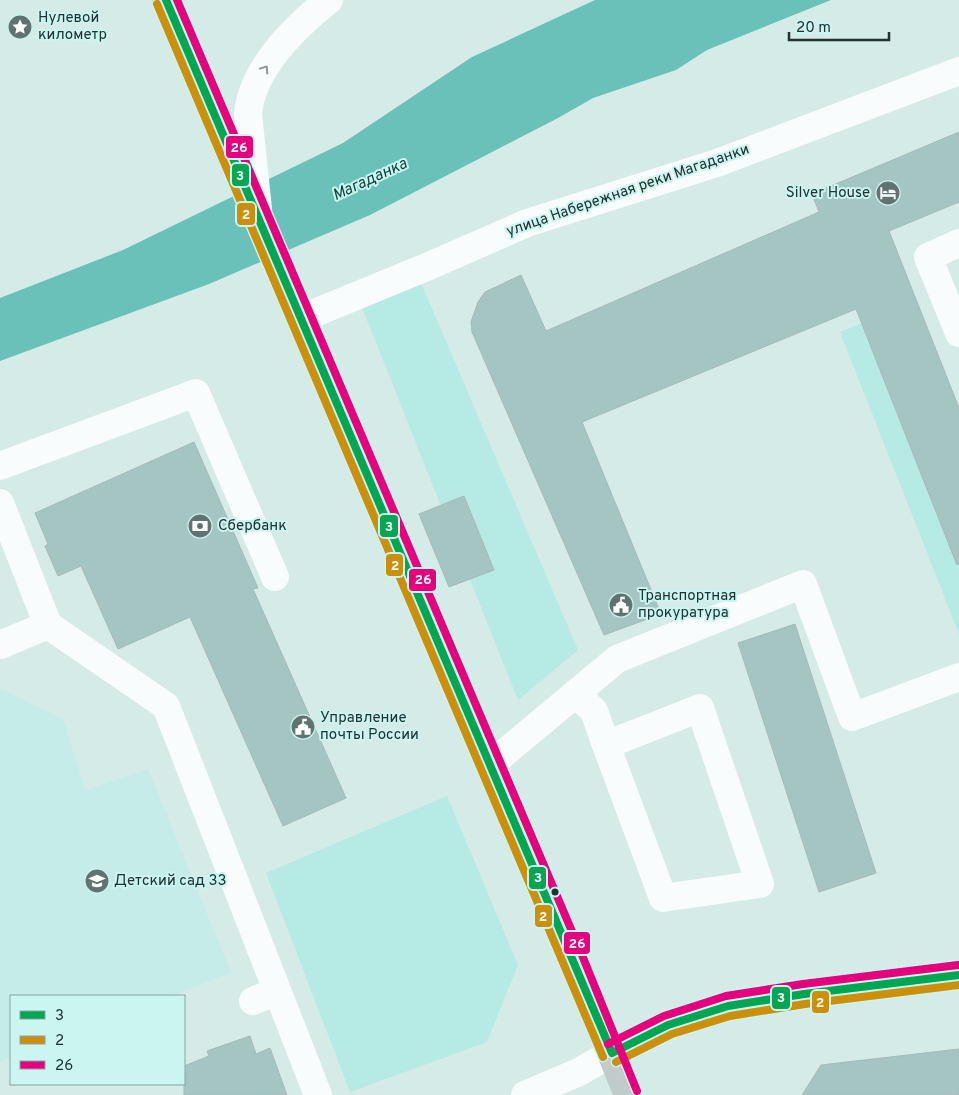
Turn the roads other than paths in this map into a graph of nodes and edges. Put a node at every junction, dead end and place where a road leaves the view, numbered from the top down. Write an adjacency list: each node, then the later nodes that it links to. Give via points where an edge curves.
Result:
1 (166, 0): 4 (main road)
2 (329, 0): 4 (street, one-way to 2, via 249,102 262,73 304,20)
3 (959, 71): 6 (street, улица Набережная реки Магаданки, via 717,162 527,223 428,266)
4 (260, 222): 6 (main road)
5 (959, 243): 7 (street, via 928,257)
6 (296, 309): 16 (main road)
7 (959, 333)
8 (0, 466): 10 (street, via 196,393)
9 (0, 503): 11 (street)
10 (275, 577)
11 (48, 626): 12 (street); 19 (street, via 166,706 265,996)
12 (0, 644)
13 (959, 676): 14 (street, via 852,717 803,584 617,659)
14 (576, 694): 15 (street, via 594,711); 16 (street)
15 (606, 745): 15 (street, via 663,898 760,884 700,708)
16 (490, 765): 18 (main road)
17 (959, 975): 18 (street, via 728,1006 668,1025)
18 (612, 1053): 20 (street, via 579,1072); 21 (main road)
19 (318, 1095)
20 (525, 1095)
21 (628, 1095)

